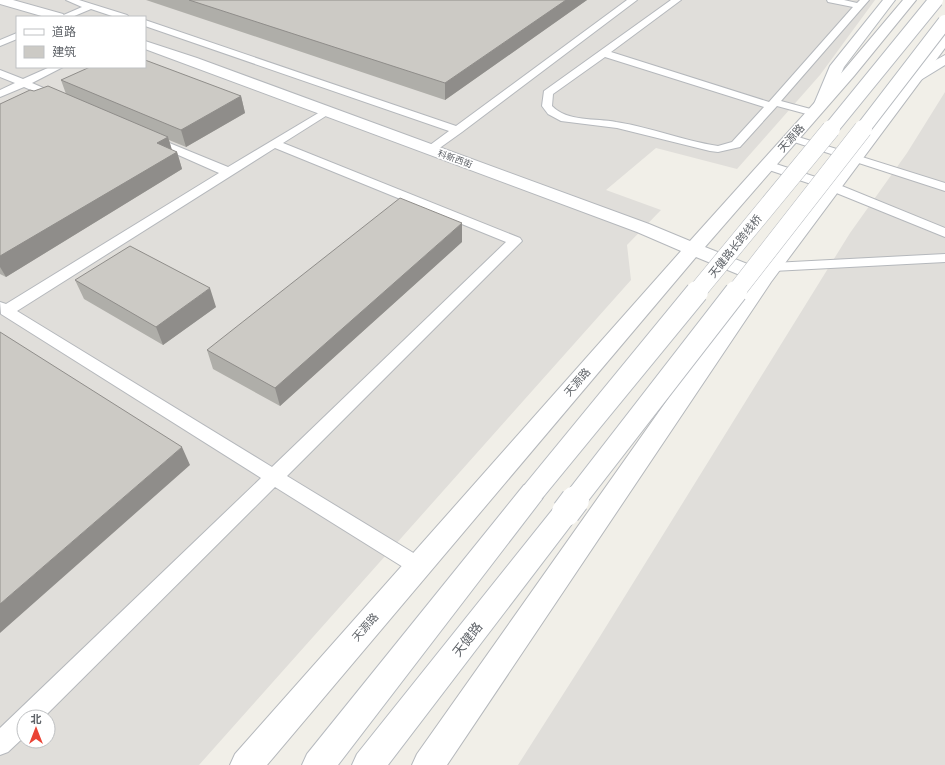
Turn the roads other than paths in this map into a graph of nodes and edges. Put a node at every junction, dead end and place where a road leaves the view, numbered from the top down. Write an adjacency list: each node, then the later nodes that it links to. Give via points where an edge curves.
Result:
1 (0, 0): 11 (street)
2 (70, 0): 10 (lane)
3 (634, 0): 31 (lane)
4 (677, 0): 20 (lane)
5 (831, 0): 9 (lane)
6 (889, 0): 29 (street, via 837,66)
7 (910, 0): 29 (street, 天源路)
8 (936, 0): 52 (street, 天健路长跨线桥, bridge, via 533,492)
9 (862, 3): 28 (lane)
10 (89, 7): 12 (lane); 13 (lane)
11 (56, 16)
12 (66, 16)
13 (120, 16)
14 (945, 22): 53 (street, 天健路, bridge)
15 (147, 25): 31 (lane)
16 (16, 36): 18 (lane)
17 (945, 39): 24 (street)
18 (0, 43)
19 (146, 45): 30 (street, 科新西街)
20 (603, 53): 28 (lane); 28 (lane, via 548,93 547,106 552,112 565,119 617,125 718,149 736,145)
21 (945, 59): 24 (street)
22 (56, 68): 25 (lane)
23 (0, 73): 25 (lane)
24 (914, 78): 36 (street)
25 (23, 83): 26 (lane); 27 (lane)
26 (0, 94)
27 (67, 102)
28 (773, 104): 29 (lane)
29 (818, 109): 33 (street, 天源路)
30 (325, 112): 34 (lane); 35 (street, 科新西街)
31 (458, 130): 35 (lane)
32 (140, 134): 38 (lane)
33 (792, 138): 36 (lane); 37 (street, 天源路)
34 (274, 144): 38 (lane); 46 (lane, via 515,241)
35 (430, 150): 42 (street, 科新西街)
36 (856, 158): 39 (street); 40 (lane)
37 (767, 166): 39 (lane); 42 (street, 天源路)
38 (228, 172): 45 (lane)
39 (833, 187): 41 (lane); 44 (street)
40 (945, 188)
41 (945, 233)
42 (694, 248): 44 (street, 科新西街); 47 (street, 天源路)
43 (945, 258): 44 (lane)
44 (768, 273): 54 (street)
45 (3, 309): 46 (lane)
46 (273, 477): 47 (lane); 48 (lane)
47 (418, 566): 51 (street, 天源路)
48 (36, 709)
49 (16, 729): 50 (lane)
50 (0, 744)
51 (246, 765)
52 (318, 765)
53 (368, 765)
54 (428, 765)

